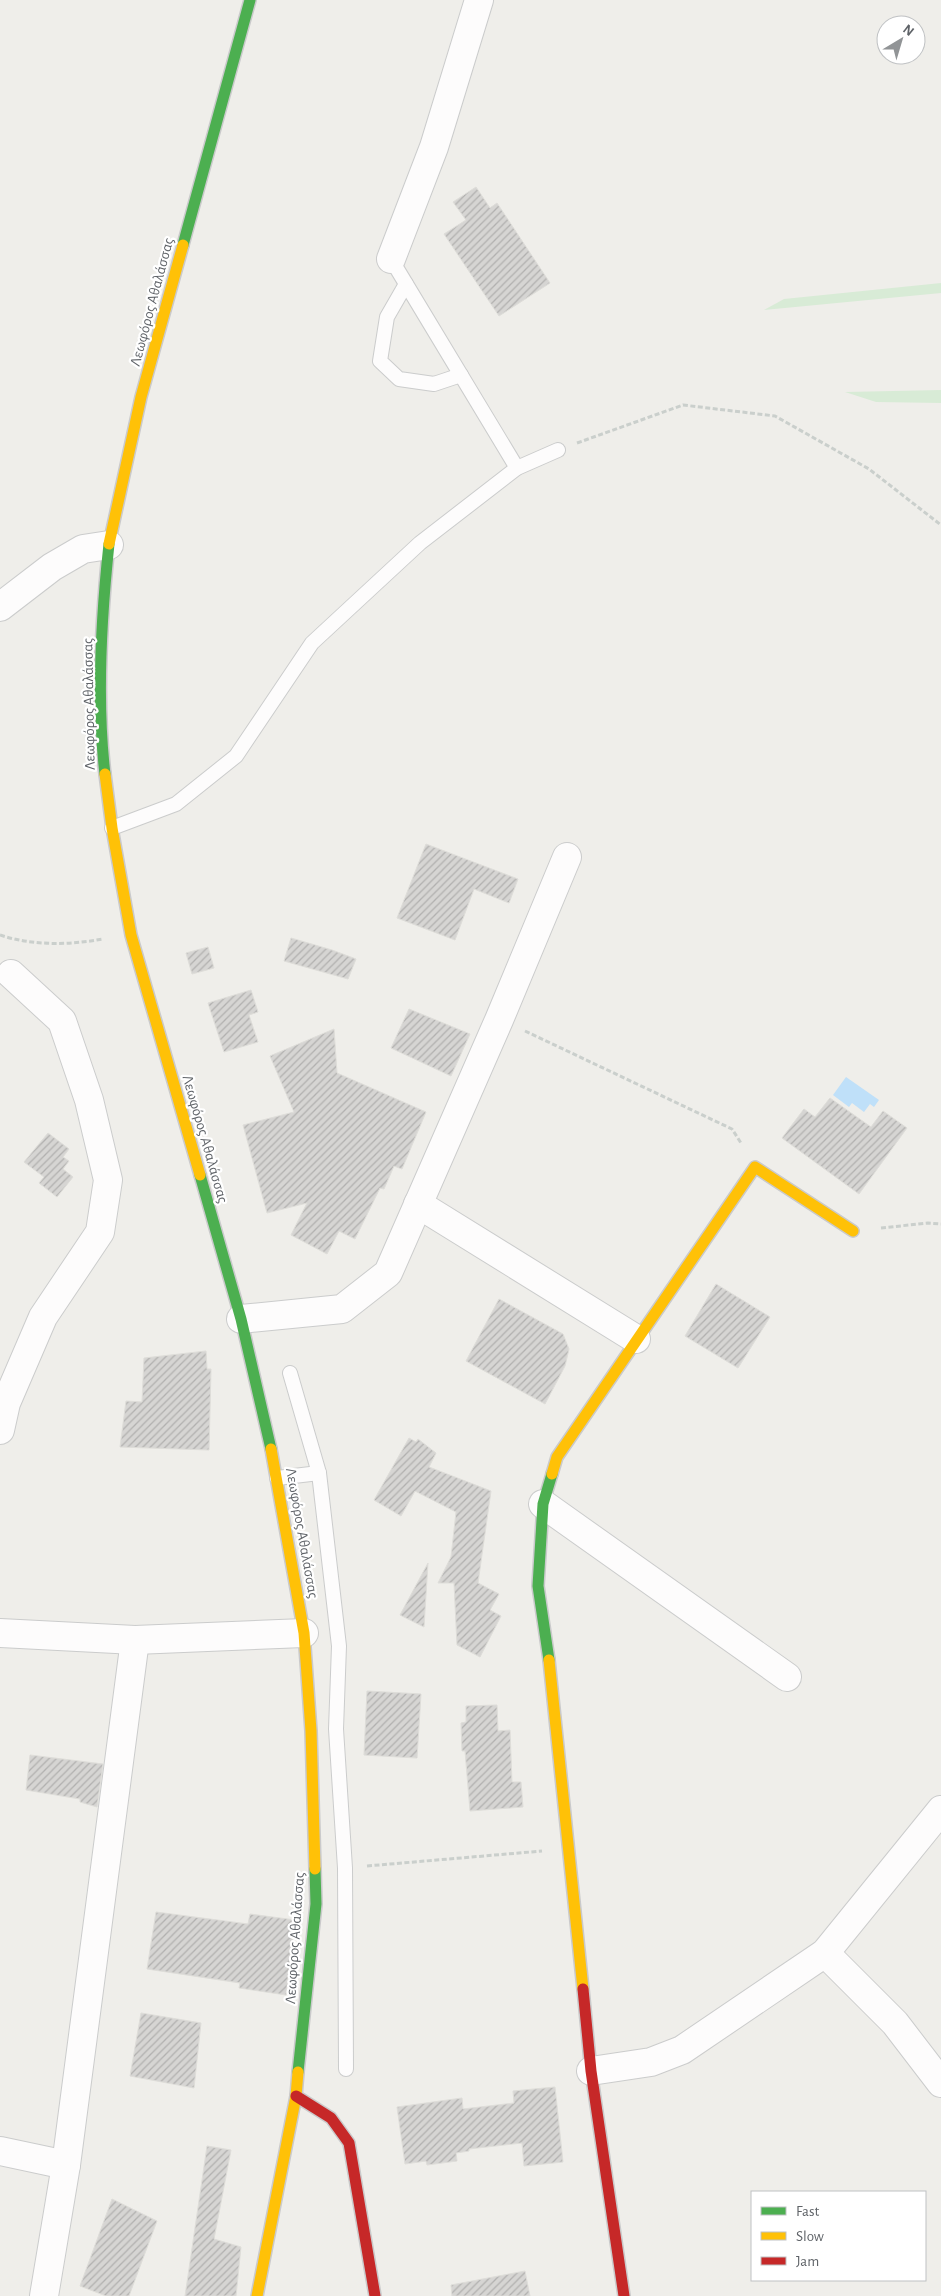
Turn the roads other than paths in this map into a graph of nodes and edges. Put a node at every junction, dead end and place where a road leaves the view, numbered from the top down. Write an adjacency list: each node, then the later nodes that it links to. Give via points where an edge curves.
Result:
1 (250, 0): 8 (main road, Λεωφόρος Αθαλάσσας, via 142,397)
2 (479, 0): 3 (street, via 434,147)
3 (391, 259): 4 (lane)
4 (406, 284): 5 (lane); 5 (lane, via 387,317 380,361 399,380 434,384)
5 (461, 375): 7 (lane)
6 (558, 450): 7 (lane)
7 (517, 468): 10 (lane, via 420,543 312,643 236,756 176,804)
8 (109, 545): 9 (street, via 83,549 52,567); 10 (main road, Λεωφόρος Αθαλάσσας, via 100,654 102,749)
9 (0, 607)
10 (112, 828): 15 (main road, Λεωφόρος Αθαλάσσας, via 131,935)
11 (567, 857): 13 (street)
12 (12, 974): 18 (street, via 62,1021 90,1100 108,1180 100,1232 43,1317 6,1403)
13 (418, 1204): 15 (street, via 388,1273 342,1309); 16 (street)
14 (853, 1231): 16 (main road, via 755,1167)
15 (240, 1319): 20 (main road, Λεωφόρος Αθαλάσσας)
16 (636, 1339): 21 (main road, via 557,1457)
17 (290, 1373): 19 (lane)
18 (0, 1430)
19 (319, 1473): 20 (lane); 28 (lane, via 339,1646 336,1729 345,1868)
20 (277, 1478): 23 (main road, Λεωφόρος Αθαλάσσας)
21 (543, 1504): 25 (street); 29 (main road, via 538,1586 554,1693)
22 (0, 1633): 24 (street)
23 (304, 1633): 24 (street); 31 (main road, Λεωφόρος Αθαλάσσας, via 311,1731 316,1904)
24 (135, 1640): 33 (street)
25 (787, 1677)
26 (941, 1810): 27 (street)
27 (826, 1953): 29 (street, via 682,2050 651,2062); 30 (street, via 895,2023)
28 (346, 2069)
29 (591, 2071): 37 (main road)
30 (941, 2083)
31 (296, 2096): 35 (main road, Λεωφόρος Αθαλάσσας); 36 (main road, via 331,2118 349,2143)
32 (0, 2151): 33 (street)
33 (66, 2165): 34 (street)
34 (44, 2296)
35 (257, 2296)
36 (375, 2296)
37 (624, 2296)

